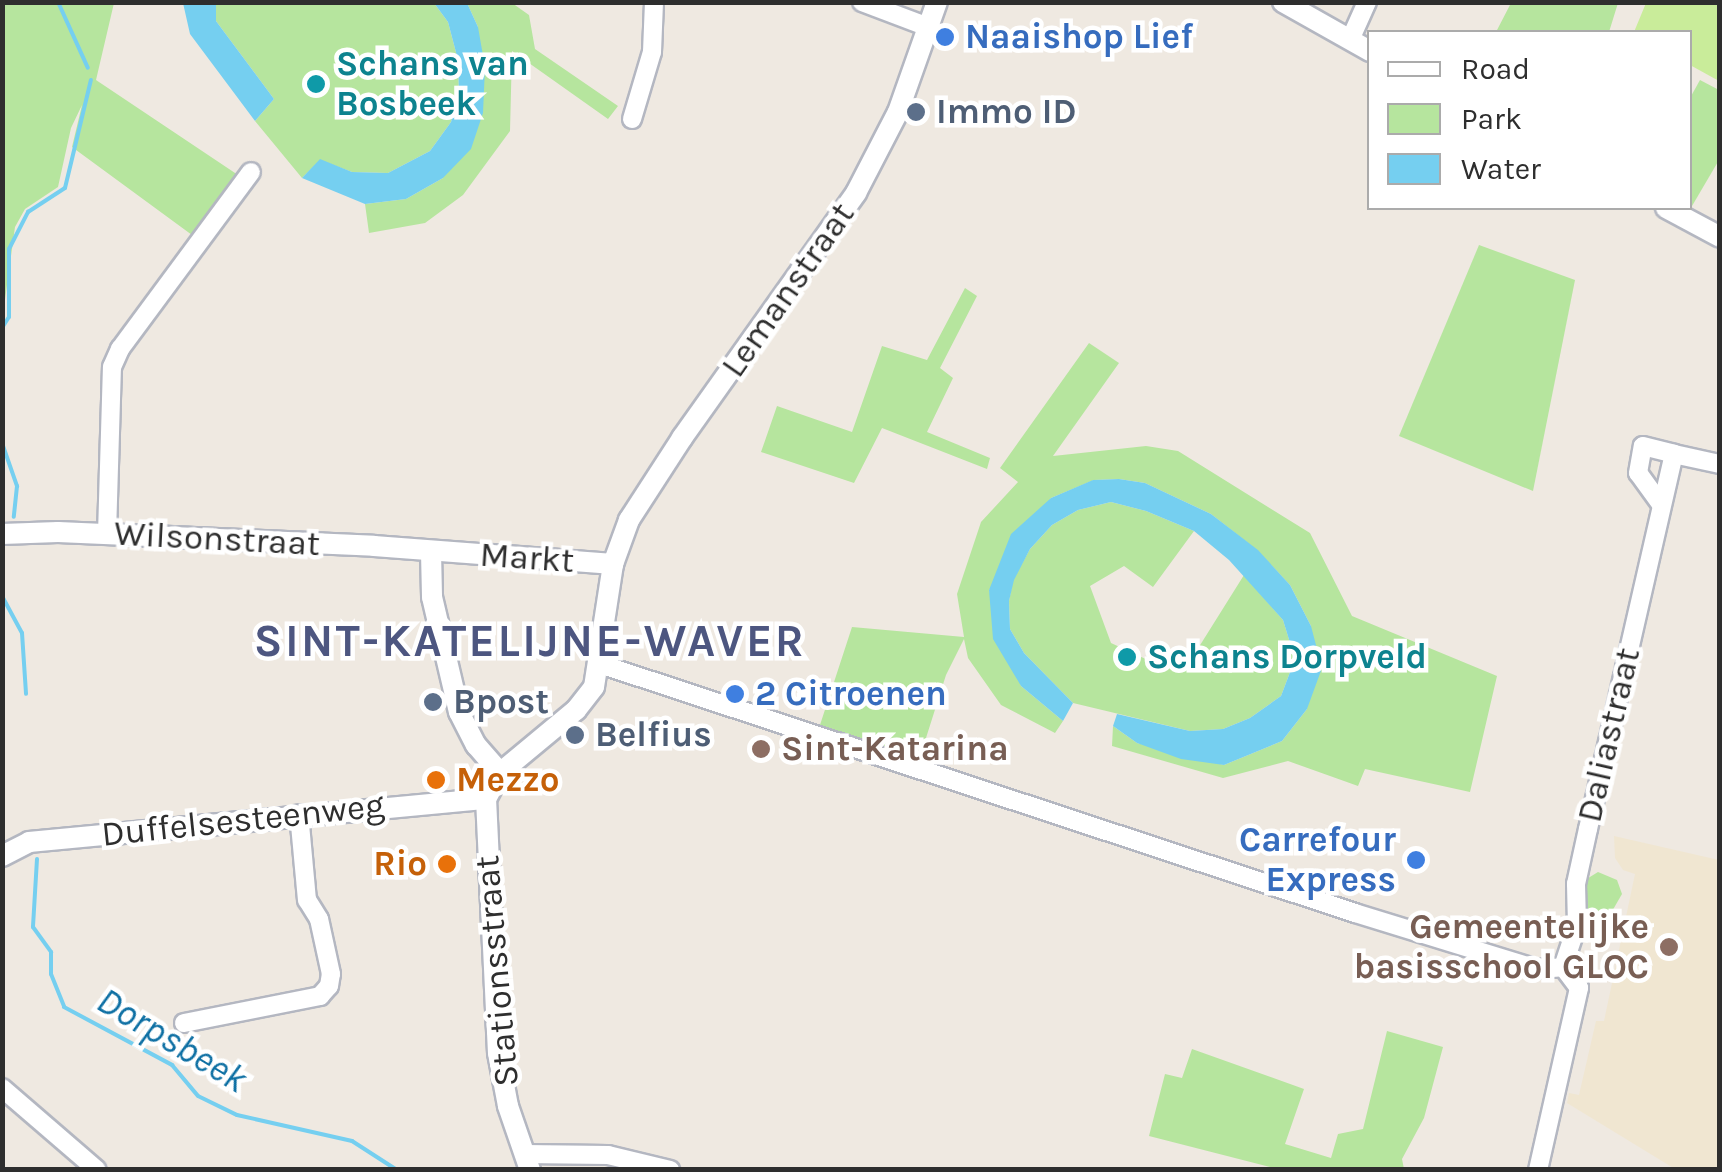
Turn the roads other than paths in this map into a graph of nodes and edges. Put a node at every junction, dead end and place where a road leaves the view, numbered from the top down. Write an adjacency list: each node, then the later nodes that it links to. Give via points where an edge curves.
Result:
1 (654, 2): 9 (street, via 652,52)
2 (862, 2): 6 (street)
3 (937, 2): 6 (street, Lemanstraat)
4 (1283, 2): 7 (street)
5 (1368, 2): 7 (street)
6 (928, 27): 19 (street, Lemanstraat, via 898,112 864,179 652,482)
7 (1350, 40): 8 (street)
8 (1367, 49)
9 (632, 119)
10 (251, 172): 17 (street, via 112,367)
11 (1670, 210): 12 (street)
12 (1720, 237)
13 (1674, 454): 14 (street); 15 (street, Daliastraat); 15 (street, via 1643,446 1638,472)
14 (1720, 464)
15 (1660, 503): 25 (street, Daliastraat, via 1576,884 1577,924)
16 (2, 534): 17 (street, Wilsonstraat)
17 (107, 534): 18 (street, Wilsonstraat)
18 (431, 552): 19 (street, Markt); 21 (street, Markt, via 432,598 459,712)
19 (613, 564): 20 (street, Markt)
20 (600, 664): 21 (street, Markt, via 576,710); 25 (street, via 1356,914 1537,969)
21 (500, 773): 22 (street)
22 (486, 799): 23 (street, Duffelsesteenweg); 28 (street, Stationsstraat, via 498,1054)
23 (300, 814): 24 (street, Duffelsesteenweg, via 29,842); 26 (street, via 307,900 319,919 332,974 328,986 320,996)
24 (2, 856)
25 (1563, 966): 31 (street, via 1580,988)
26 (184, 1023)
27 (2, 1088): 29 (street)
28 (527, 1162): 30 (street, via 608,1156)
29 (98, 1170)
30 (670, 1170)
31 (1538, 1170)

